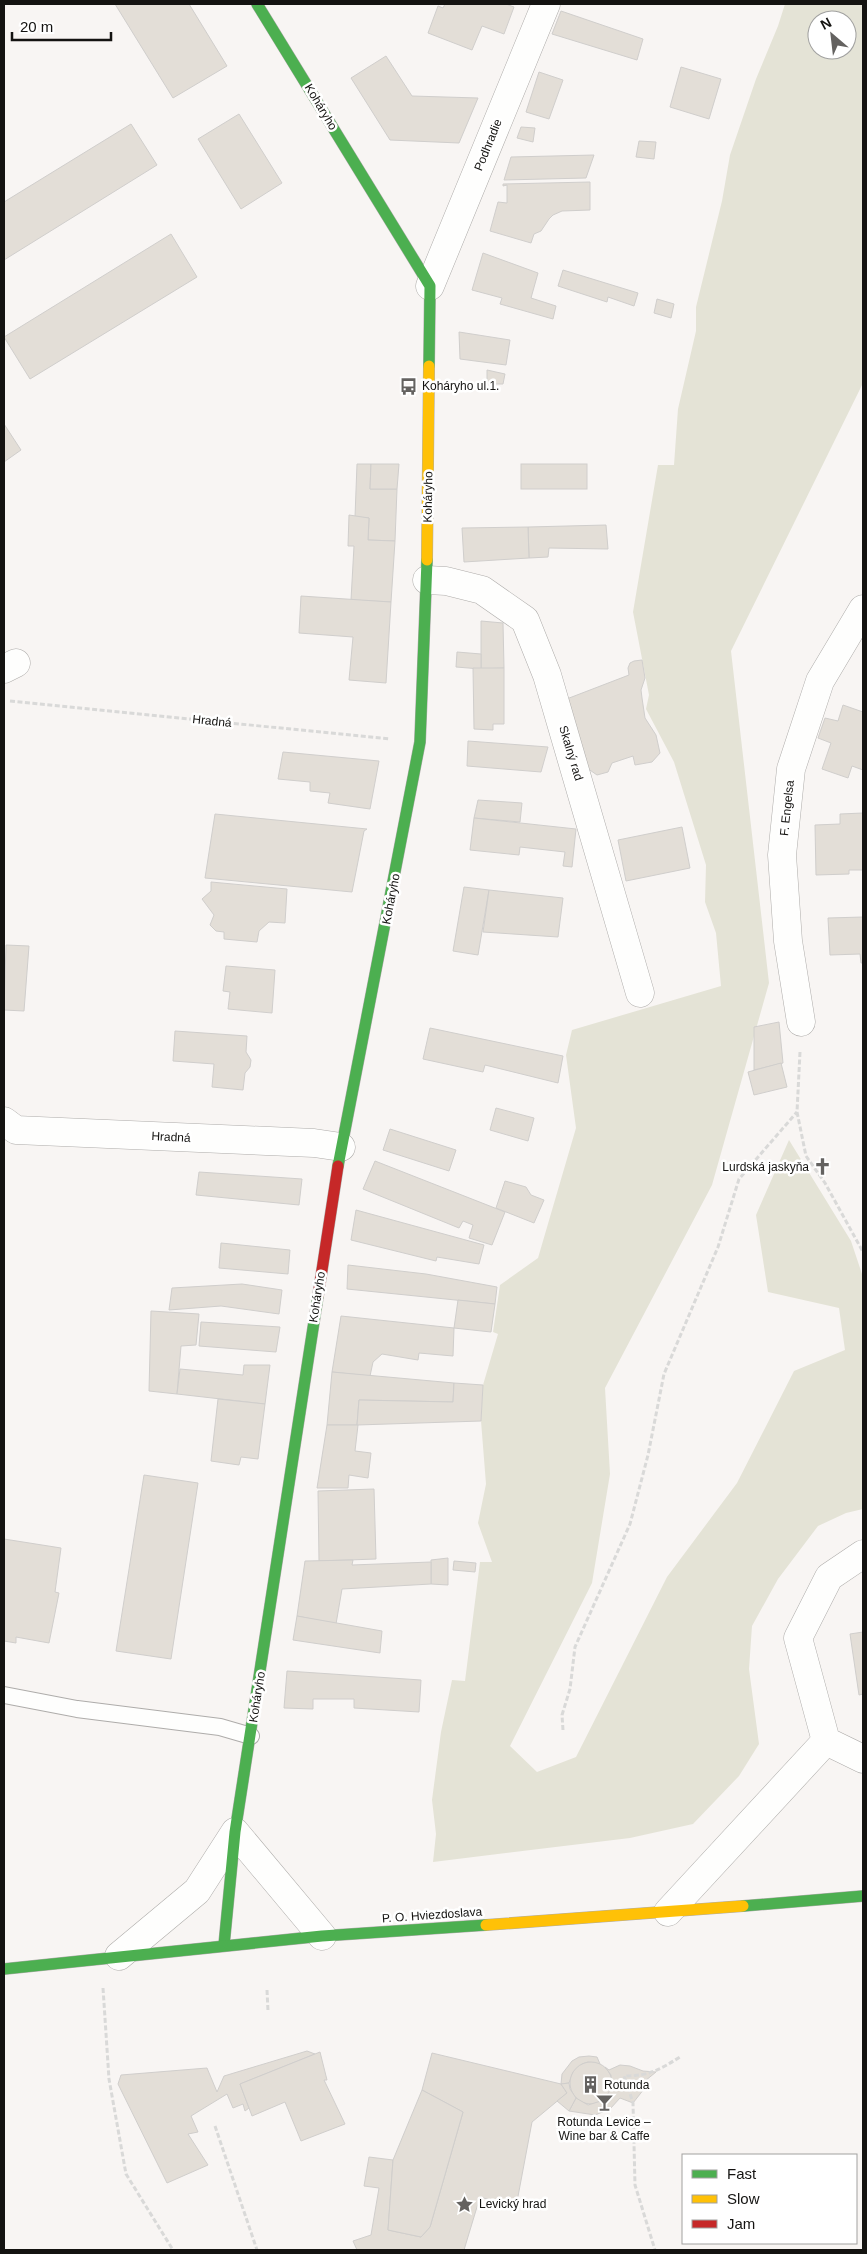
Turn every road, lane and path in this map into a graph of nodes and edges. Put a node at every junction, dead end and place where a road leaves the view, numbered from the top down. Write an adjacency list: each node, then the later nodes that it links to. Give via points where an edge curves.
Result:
1 (257, 4): 3 (street, Koháryho)
2 (546, 4): 3 (street, Podhradie)
3 (430, 286): 4 (street, Koháryho)
4 (427, 580): 7 (street, Koháryho); 8 (street, Skalný rad, via 482,590 525,620 547,675)
5 (863, 609): 9 (street, F. Engelsa, via 820,681 791,769 782,856 788,941)
6 (4, 700): 7 (path, Hradná)
7 (420, 742): 12 (street, Koháryho)
8 (640, 992)
9 (802, 1022): 10 (path)
10 (797, 1112): 13 (path, via 806,1156 825,1183); 16 (path, via 739,1178 718,1247 664,1374 630,1524 575,1647 570,1688 562,1715)
11 (4, 1121): 12 (street, Hradná, via 16,1130 314,1143)
12 (341, 1147): 17 (street, Koháryho)
13 (863, 1252)
14 (863, 1554): 18 (street, via 829,1577 798,1638)
15 (4, 1695): 17 (lane, via 76,1709 220,1727)
16 (563, 1730)
17 (251, 1736): 20 (street, Koháryho)
18 (826, 1741): 19 (street); 22 (street)
19 (863, 1758)
20 (235, 1832): 23 (street); 24 (street, Koháryho); 25 (street, Koháryho, via 197,1890)
21 (863, 1896): 22 (street, P. O. Hviezdoslava)
22 (668, 1912): 23 (street, P. O. Hviezdoslava)
23 (322, 1936): 24 (street, P. O. Hviezdoslava)
24 (224, 1945): 25 (street, P. O. Hviezdoslava)
25 (110, 1957): 26 (street, P. O. Hviezdoslava); 33 (path, via 109,2079 126,2174)
26 (4, 1969)
27 (267, 1990): 28 (path)
28 (268, 2011)
29 (680, 2057): 31 (path, via 656,2072 624,2076)
30 (612, 2087): 31 (path)
31 (628, 2087): 35 (path, via 633,2103 635,2185)
32 (215, 2126): 34 (path)
33 (173, 2250)
34 (257, 2250)
35 (655, 2250)

